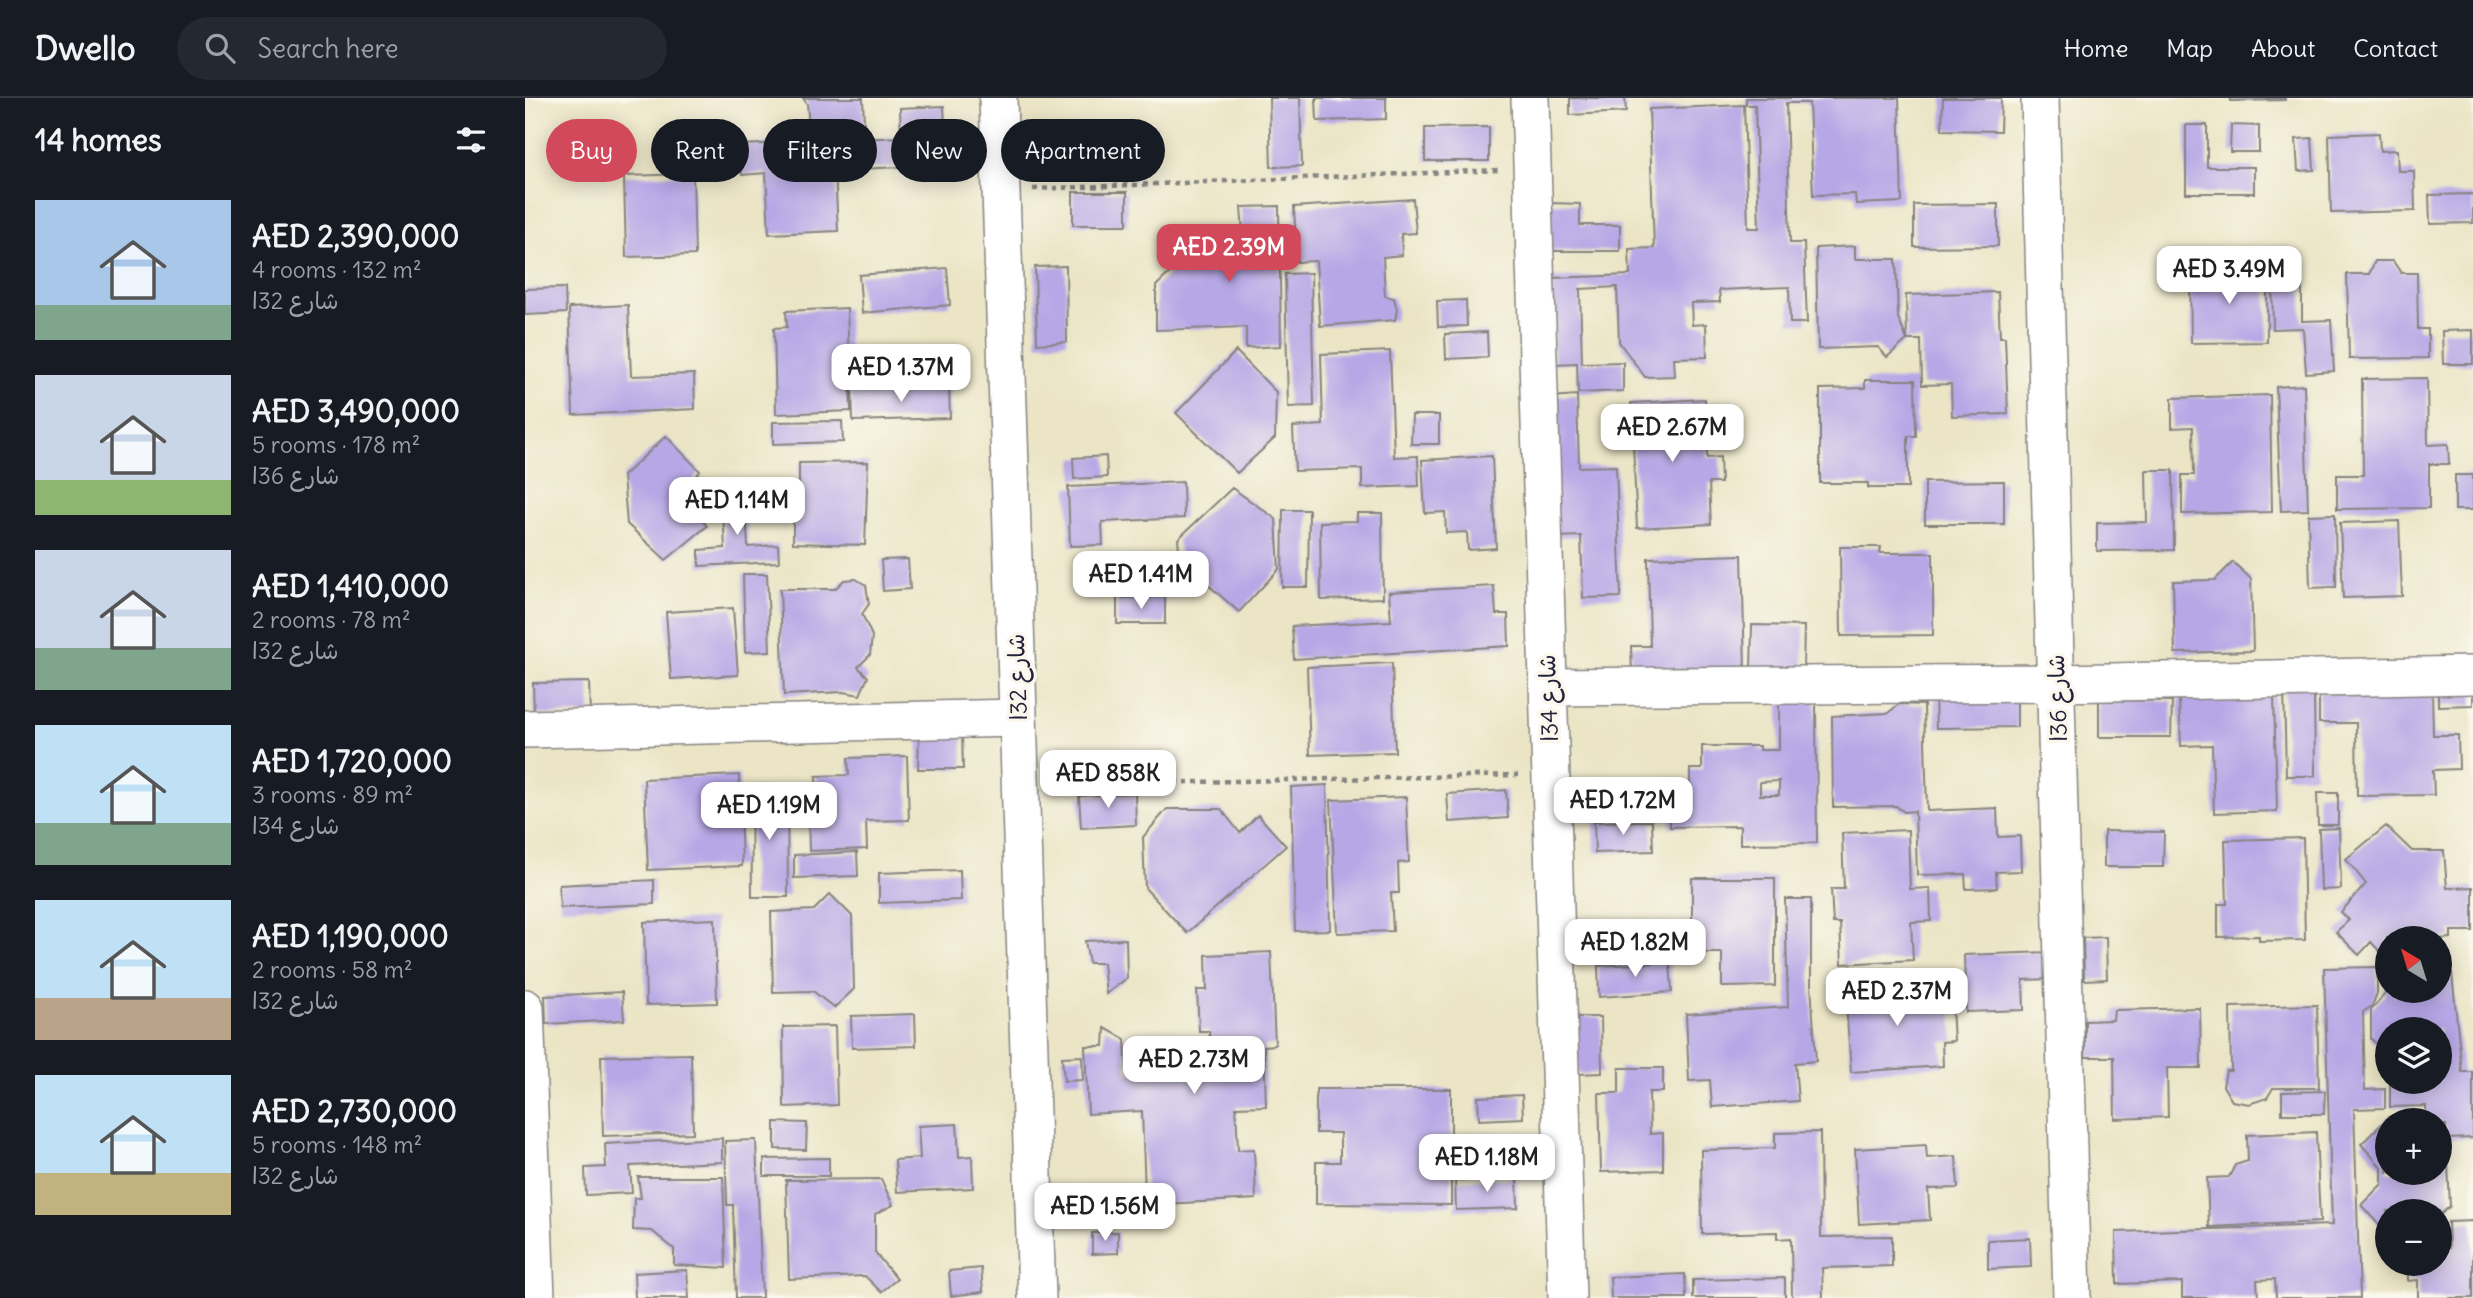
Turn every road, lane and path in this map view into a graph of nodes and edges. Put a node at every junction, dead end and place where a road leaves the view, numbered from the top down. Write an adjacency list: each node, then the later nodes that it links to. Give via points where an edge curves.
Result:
1 (998, 98): 5 (street, شارع 32ا)
2 (1530, 98): 4 (street, شارع 34ا)
3 (2040, 98): 7 (street, شارع 36ا)
4 (1532, 169): 5 (path); 8 (street, شارع 34ا)
5 (1001, 191): 9 (street, شارع 32ا)
6 (2473, 676): 7 (street)
7 (2056, 683): 8 (street); 17 (street, شارع 36ا)
8 (1548, 687): 11 (street, شارع 34ا)
9 (1018, 718): 10 (street); 12 (street, شارع 32ا)
10 (525, 729)
11 (1550, 775): 12 (path); 16 (street, شارع 34ا)
12 (1020, 786): 15 (street, شارع 32ا)
13 (525, 1008): 14 (street)
14 (536, 1298)
15 (1037, 1298)
16 (1567, 1298)
17 (2073, 1298)

